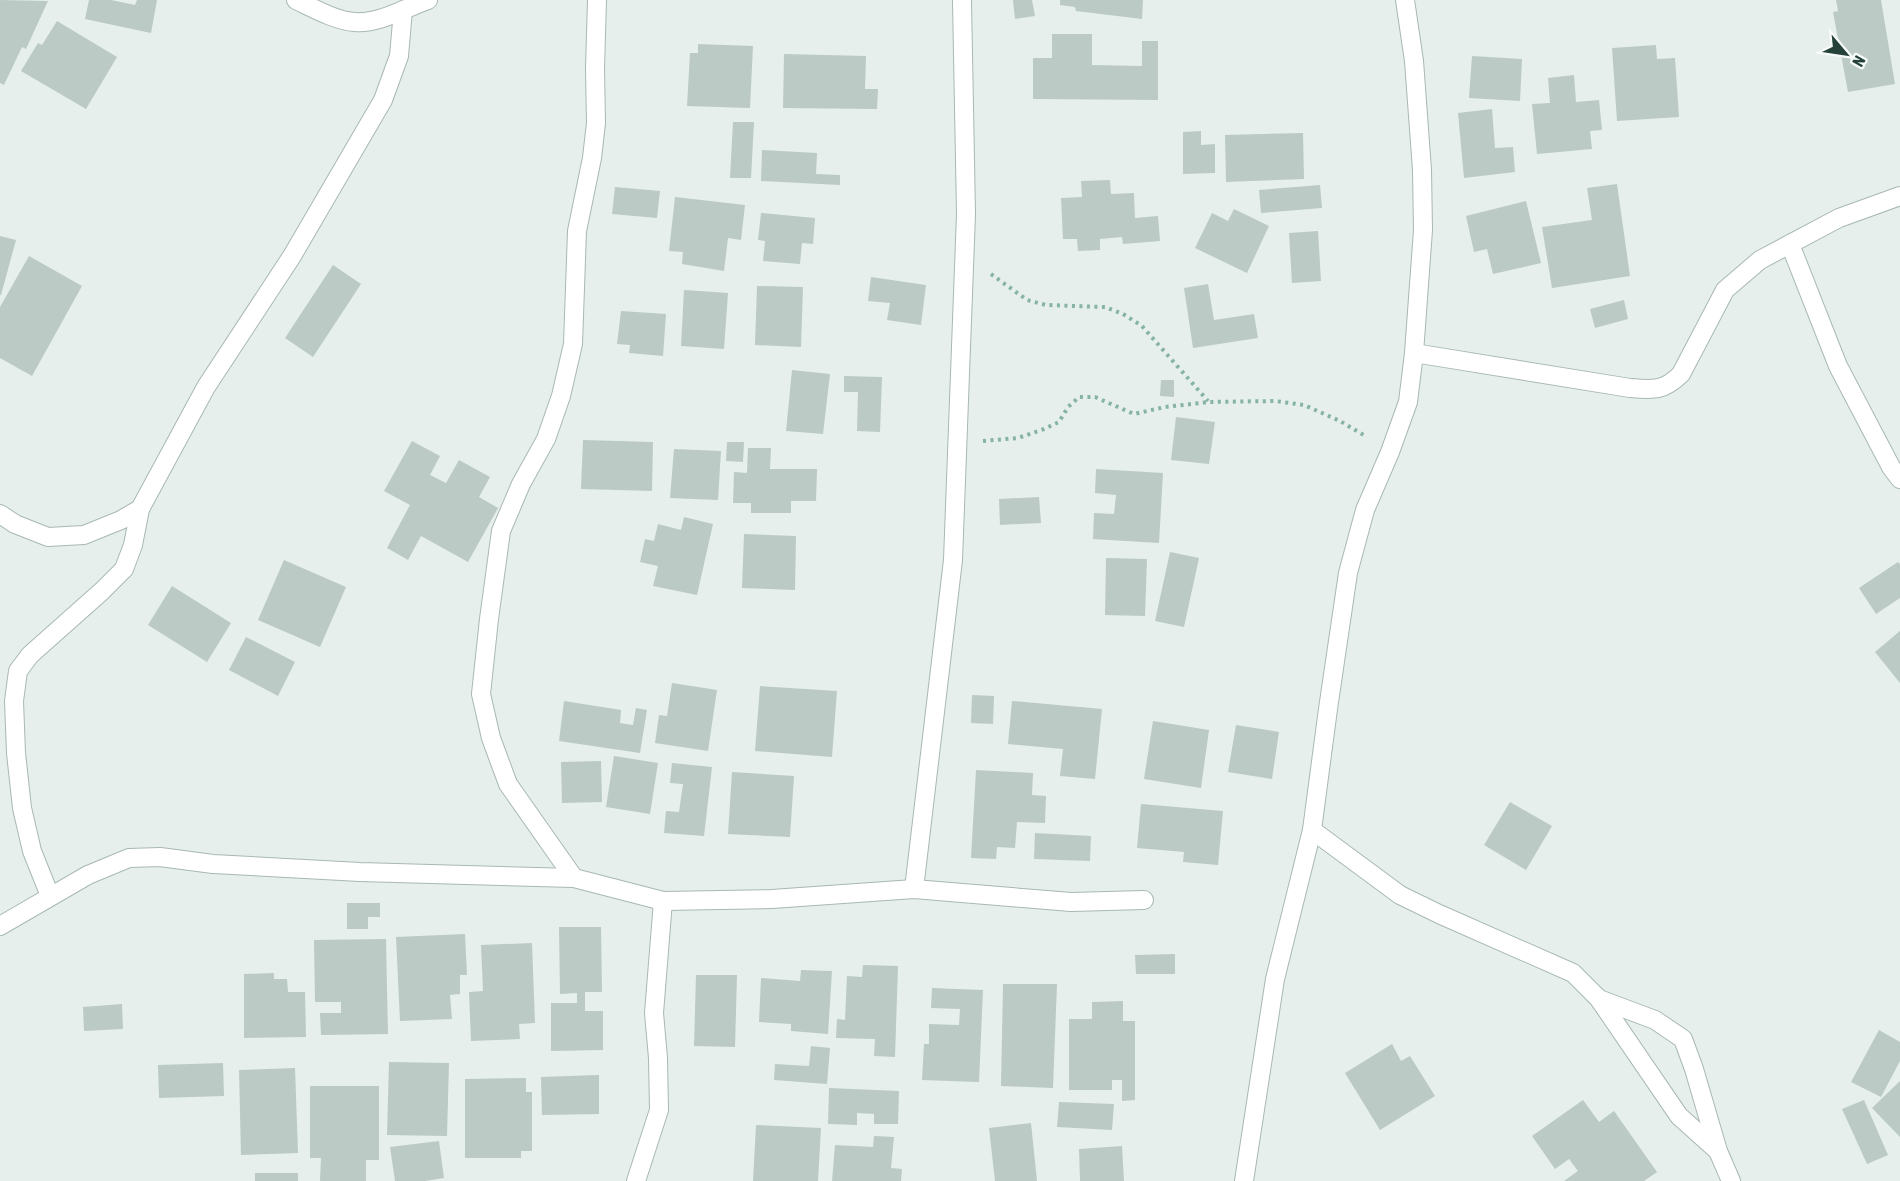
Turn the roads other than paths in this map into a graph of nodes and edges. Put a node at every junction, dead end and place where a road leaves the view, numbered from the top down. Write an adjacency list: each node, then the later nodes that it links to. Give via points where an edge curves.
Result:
1 (296, 0): 6 (street, via 355,22)
2 (428, 0): 6 (street)
3 (597, 0): 14 (street, via 597,123 577,231 573,344 546,439 501,531 482,694 491,738 508,784)
4 (962, 0): 15 (street, via 966,214 953,560)
5 (1405, 0): 9 (street, via 1422,170 1423,231)
6 (403, 10): 11 (street, via 399,56 383,100 292,256 206,387)
7 (1900, 196): 8 (street, via 1839,218)
8 (1790, 244): 9 (street, via 1760,260 1725,290 1681,374 1660,389 1630,388); 10 (street, via 1838,366)
9 (1414, 353): 13 (street, via 1408,402 1365,510 1348,573)
10 (1900, 479)
11 (140, 509): 12 (street, via 84,535 48,537); 16 (street, via 124,569 30,655 18,671 14,701 22,808 32,851)
12 (0, 514)
13 (1312, 830): 20 (street, via 1400,895 1573,973); 23 (street, via 1275,979)
14 (574, 878): 16 (street, via 360,872 129,858); 18 (street)
15 (914, 890): 17 (street, via 1071,902); 18 (street)
16 (50, 896): 19 (street)
17 (1144, 900)
18 (663, 901): 22 (street, via 654,1013 658,1110)
19 (0, 926)
20 (1599, 999): 21 (street, via 1679,1116); 21 (street, via 1655,1020 1683,1039)
21 (1718, 1151): 24 (street)
22 (636, 1181)
23 (1244, 1181)
24 (1731, 1181)

